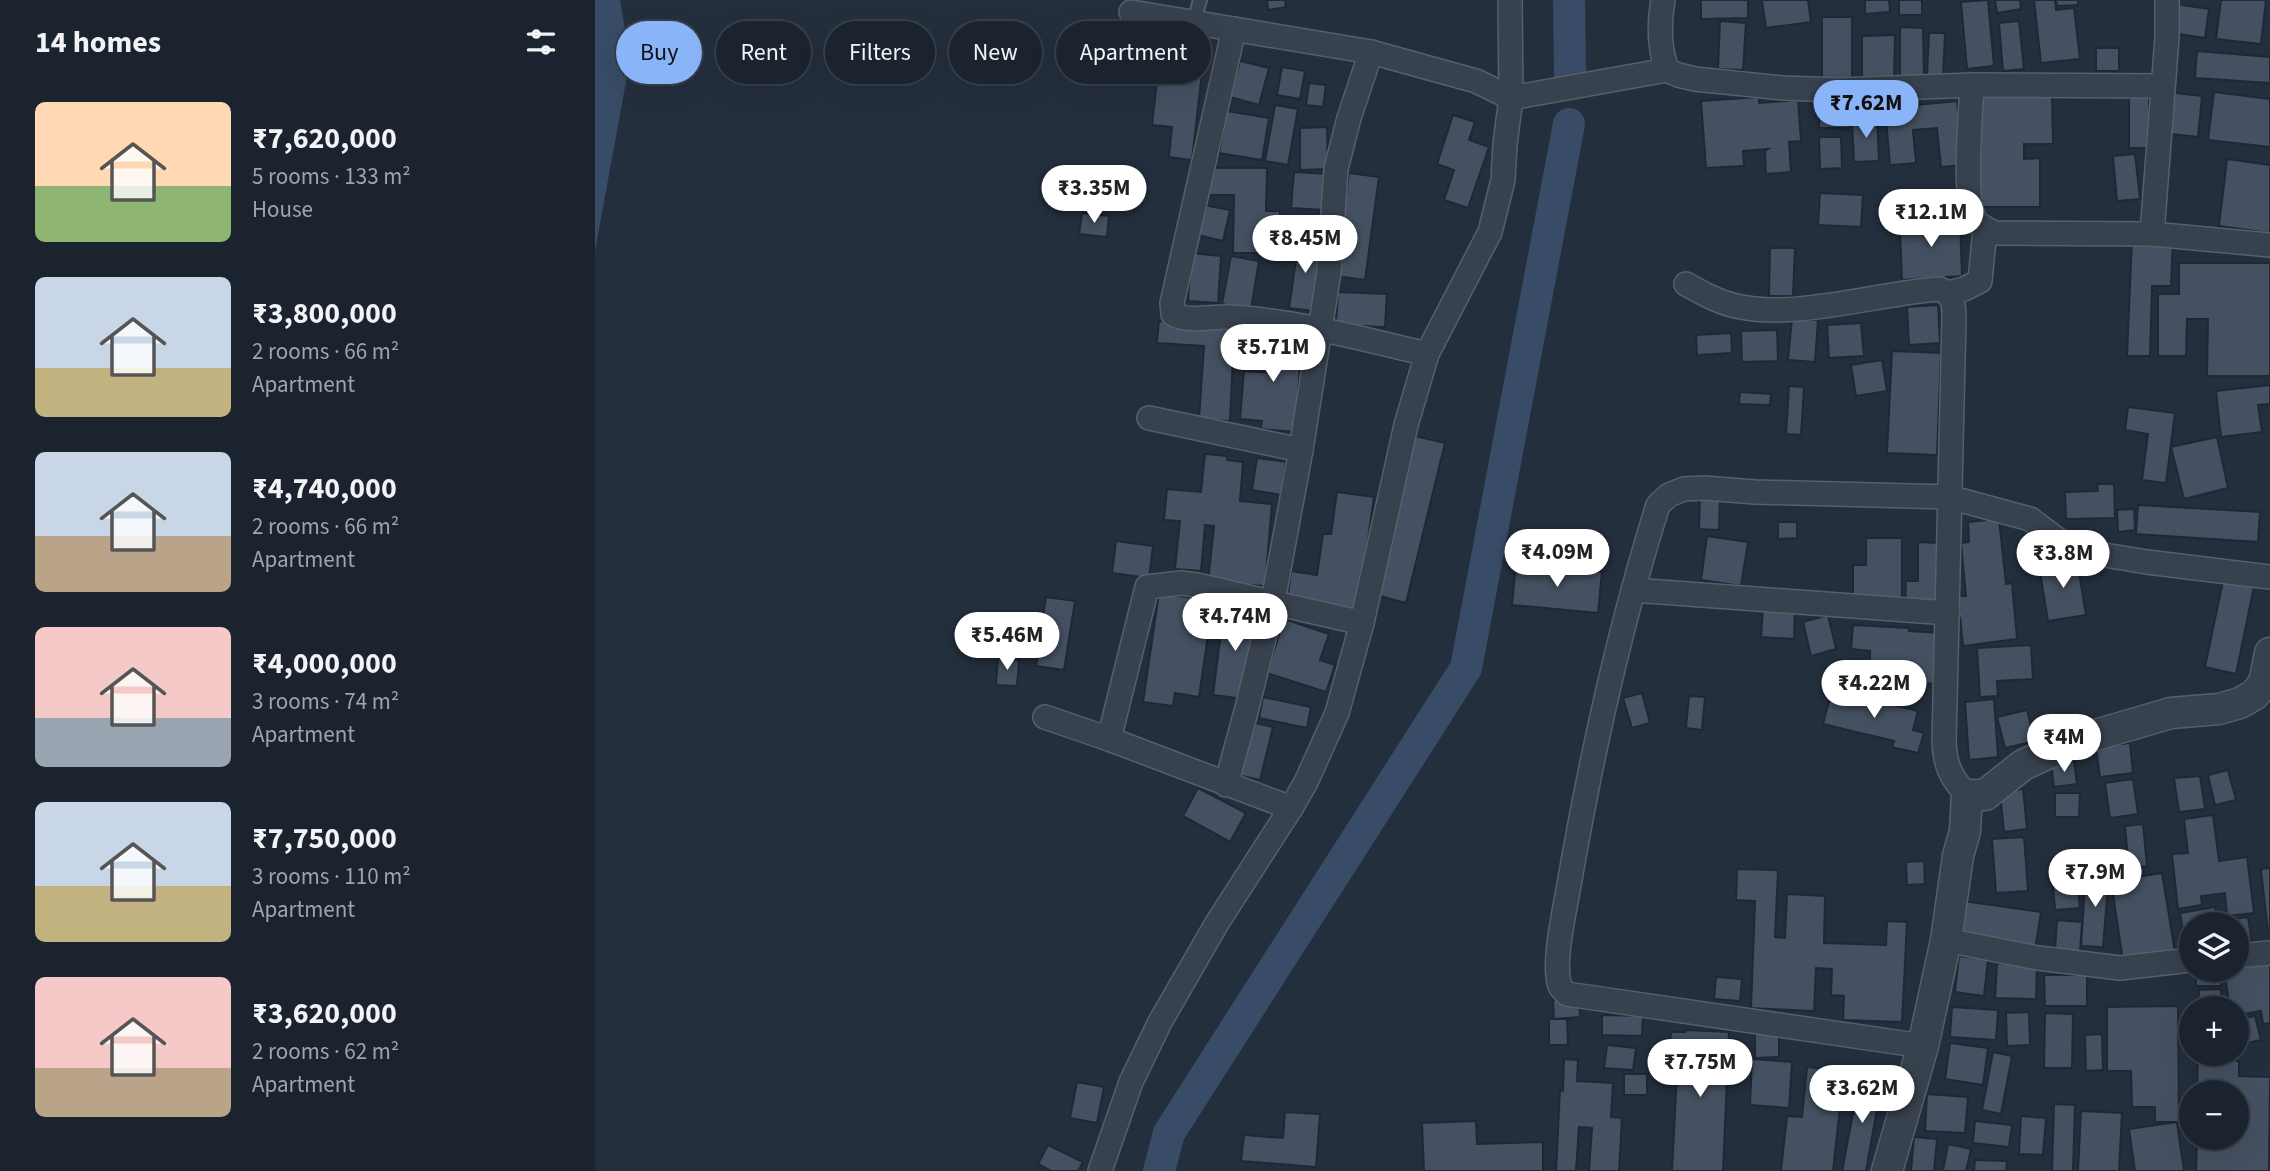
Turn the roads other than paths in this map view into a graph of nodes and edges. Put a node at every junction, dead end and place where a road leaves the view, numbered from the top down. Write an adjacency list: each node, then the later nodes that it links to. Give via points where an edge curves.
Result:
1 (1510, 0): 11 (street)
2 (1663, 0): 8 (street, via 1662,57)
3 (2167, 0): 10 (street)
4 (1197, 11): 5 (street); 6 (street)
5 (1131, 12)
6 (1234, 29): 7 (street); 17 (street, via 1173,314 1275,320)
7 (1371, 52): 11 (street, via 1476,81); 17 (street, via 1336,169)
8 (1667, 70): 9 (street, via 1695,79 1783,88); 11 (street)
9 (1972, 85): 10 (street); 12 (street, via 1971,203 1975,220)
10 (2162, 86): 13 (street)
11 (1511, 98): 18 (street, via 1503,180 1490,232)
12 (1985, 229): 13 (street, via 1995,233); 16 (street, via 1979,281)
13 (2152, 234): 14 (street)
14 (2270, 245)
15 (1686, 284): 16 (street, via 1715,300 1753,310 1786,310 1940,289)
16 (1948, 293): 21 (street, via 1953,299 1954,319)
17 (1321, 329): 18 (street); 20 (street)
18 (1427, 354): 26 (street, via 1406,425)
19 (1149, 418): 20 (street)
20 (1301, 450): 24 (street)
21 (1949, 497): 22 (street, via 2030,519 2080,551); 23 (street, via 1684,489 1658,505); 25 (street)
22 (2270, 577)
23 (1633, 590): 25 (street); 37 (street, via 1588,777 1560,939 1560,987 1567,994)
24 (1273, 601): 26 (street); 29 (street, via 1181,583 1147,587); 30 (street)
25 (1948, 613): 31 (street, via 1945,762)
26 (1362, 623): 32 (street, via 1337,713)
27 (2270, 653): 31 (street, via 2261,687 2240,703 2171,713 2099,734 2023,765 1985,795)
28 (1045, 717): 29 (street)
29 (1109, 739): 30 (street)
30 (1226, 785): 32 (street)
31 (1968, 794): 33 (street)
32 (1291, 808): 38 (street, via 1160,1022 1131,1082)
33 (1946, 940): 36 (street, via 2107,967); 37 (street)
34 (2270, 953): 35 (street)
35 (2249, 955)
36 (2179, 961)
37 (1923, 1046): 39 (street)
38 (1100, 1171)
39 (1887, 1171)

